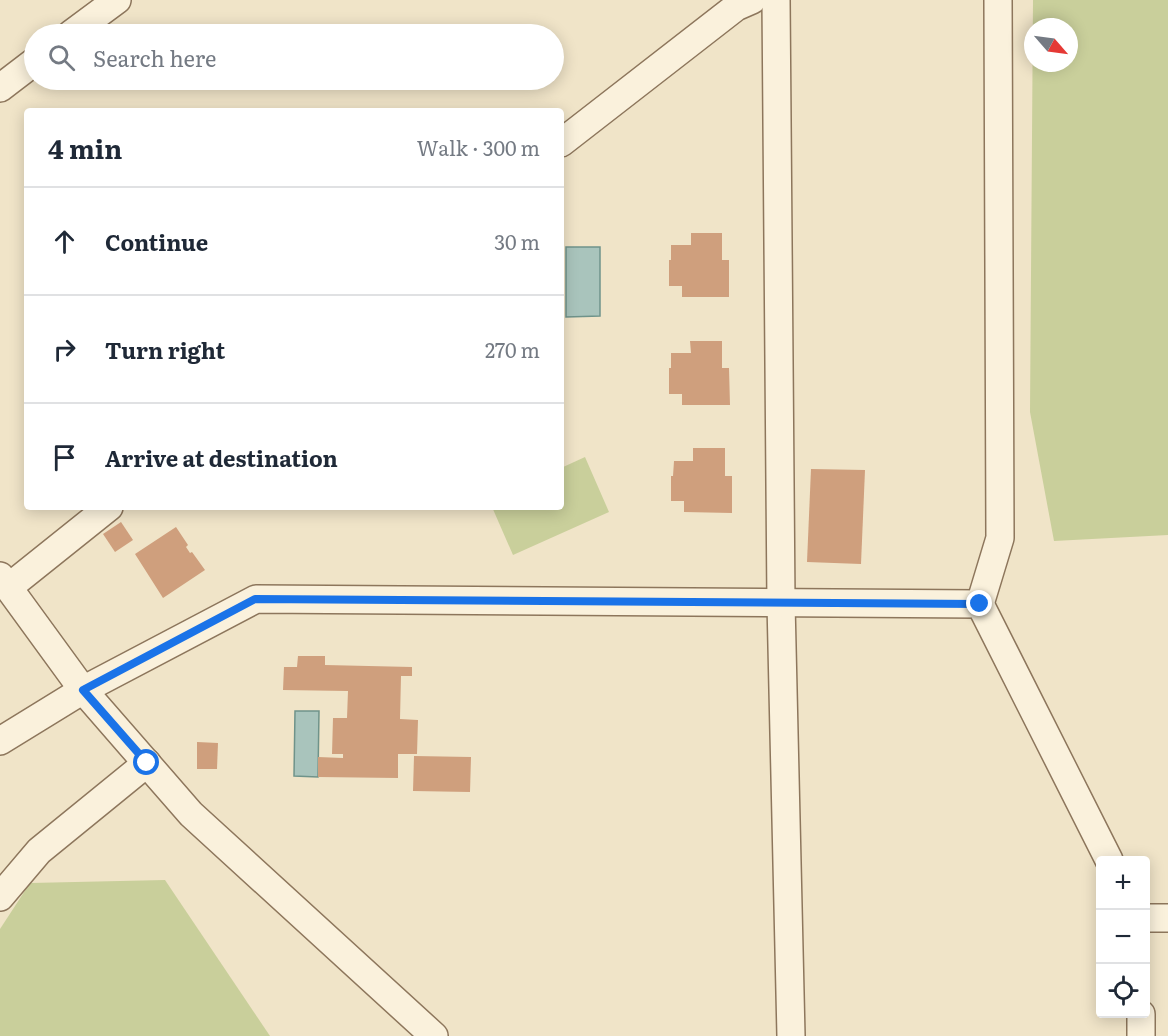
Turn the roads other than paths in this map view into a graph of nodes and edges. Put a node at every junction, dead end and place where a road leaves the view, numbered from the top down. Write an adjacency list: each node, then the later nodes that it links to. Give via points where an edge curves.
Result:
1 (117, 0): 5 (street)
2 (752, 0): 8 (street, via 736,7)
3 (776, 0): 11 (street)
4 (998, 0): 12 (street, via 1000,538)
5 (85, 24)
6 (24, 70): 7 (street)
7 (0, 88)
8 (564, 141)
9 (105, 510): 10 (street)
10 (4, 581): 13 (street)
11 (781, 603): 12 (street); 13 (street, via 255,599); 22 (street)
12 (980, 604): 16 (street)
13 (83, 690): 14 (street); 15 (street)
14 (0, 741)
15 (147, 763): 17 (street, via 39,851); 21 (street, via 191,814)
16 (1106, 856)
17 (0, 897)
18 (1150, 918): 19 (street)
19 (1168, 918)
20 (1141, 1018): 23 (street)
21 (434, 1036)
22 (791, 1036)
23 (1141, 1036)

